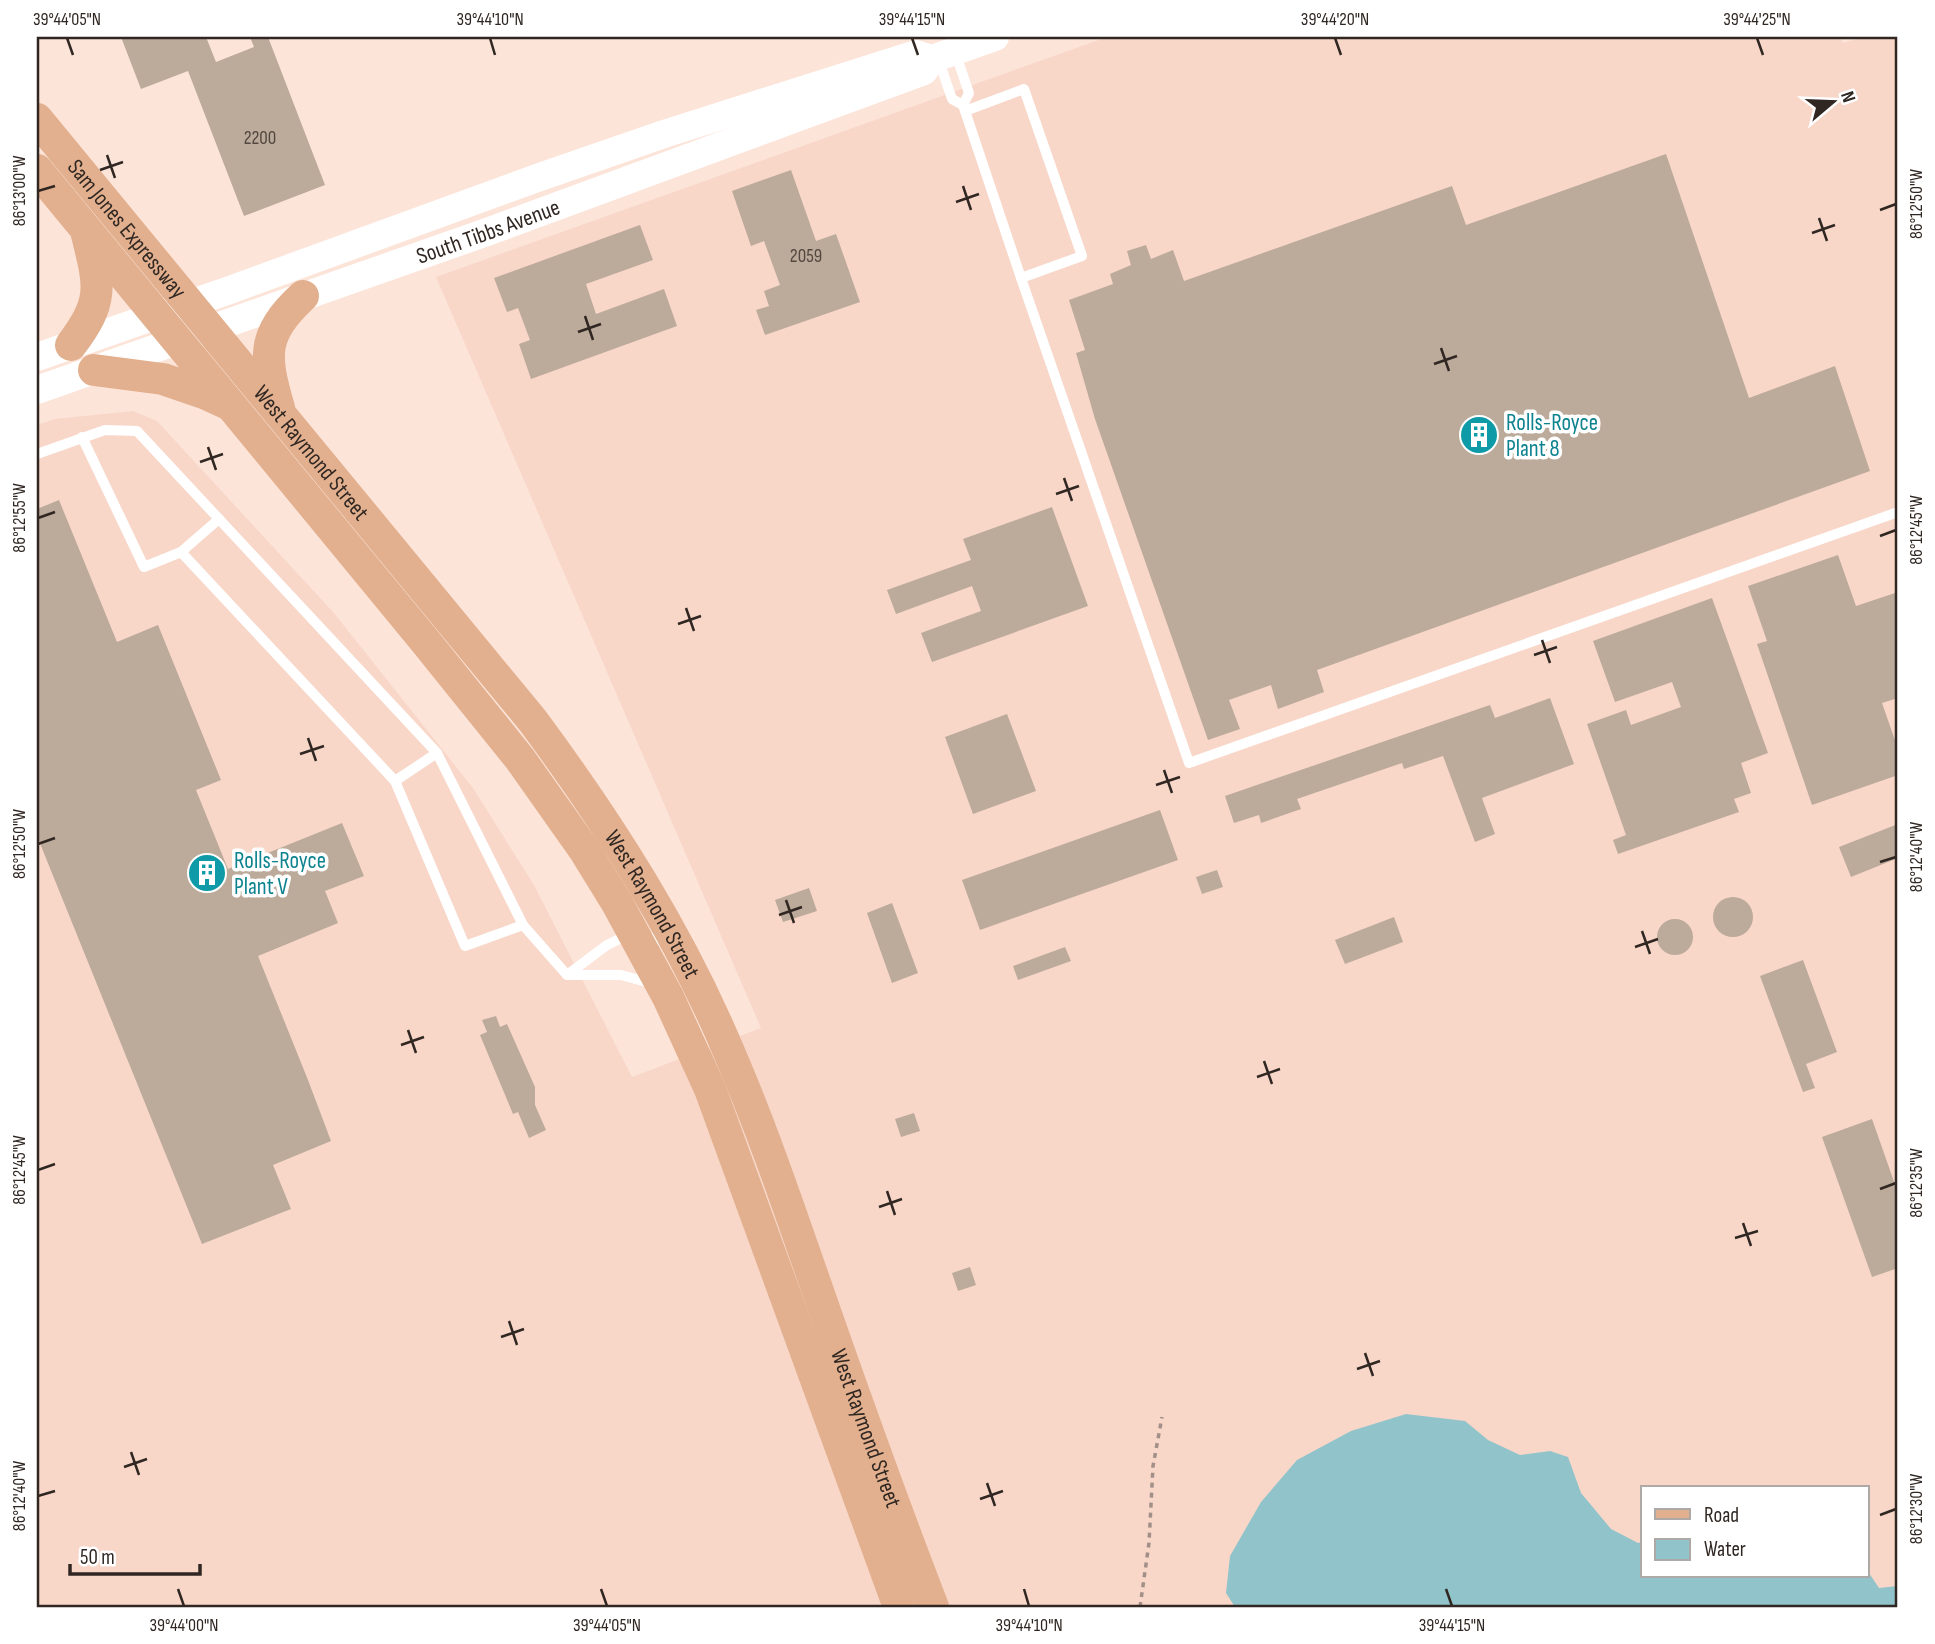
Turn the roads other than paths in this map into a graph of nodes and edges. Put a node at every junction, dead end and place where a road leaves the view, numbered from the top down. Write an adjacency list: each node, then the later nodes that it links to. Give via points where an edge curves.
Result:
1 (995, 37): 2 (main road, South Tibbs Avenue)
2 (941, 56): 3 (lane, via 952,99); 3 (lane, via 969,93); 8 (main road, South Tibbs Avenue, via 924,71); 9 (main road, South Tibbs Avenue, via 916,54 664,134)
3 (964, 108): 7 (lane); 7 (lane, via 1024,89 1082,256)
4 (37, 119): 9 (main road, Sam Jones Expressway)
5 (37, 170): 6 (main road, Sam Jones Expressway)
6 (86, 230): 10 (main road, Sam Jones Expressway); 13 (main road, via 98,293 89,319)
7 (1021, 278): 21 (lane, via 1189,763)
8 (303, 296): 11 (main road, South Tibbs Avenue); 18 (main road, via 276,326 269,344 272,384)
9 (190, 304): 10 (main road, South Tibbs Avenue); 11 (main road, West Raymond Street)
10 (157, 316): 12 (main road, West Raymond Street); 13 (main road, South Tibbs Avenue)
11 (210, 329): 12 (main road, South Tibbs Avenue); 18 (main road, West Raymond Street)
12 (177, 341): 15 (main road, South Tibbs Avenue); 17 (main road, West Raymond Street)
13 (71, 345): 14 (main road, South Tibbs Avenue)
14 (37, 357)
15 (94, 370): 16 (main road, South Tibbs Avenue); 17 (main road, via 163,379)
16 (37, 390)
17 (231, 406): 27 (main road, West Raymond Street, via 520,759 585,851)
18 (282, 416): 28 (main road, West Raymond Street, via 533,721 603,819)
19 (82, 438): 20 (lane); 22 (lane, via 105,430 137,431); 23 (lane, via 144,567)
20 (37, 454)
21 (1898, 512)
22 (219, 519): 23 (lane); 24 (lane)
23 (181, 552): 25 (lane)
24 (437, 753): 25 (lane); 26 (lane)
25 (395, 781): 26 (lane, via 465,946)
26 (523, 925): 29 (lane)
27 (632, 933): 28 (lane); 29 (lane); 30 (main road, West Raymond Street)
28 (678, 945): 31 (main road, West Raymond Street, via 730,1052)
29 (567, 975): 30 (lane, via 621,975)
30 (662, 986): 32 (main road, West Raymond Street, via 715,1101)
31 (916, 1563): 32 (main road); 34 (main road, West Raymond Street)
32 (886, 1573): 33 (main road, West Raymond Street)
33 (899, 1607)
34 (933, 1607)

